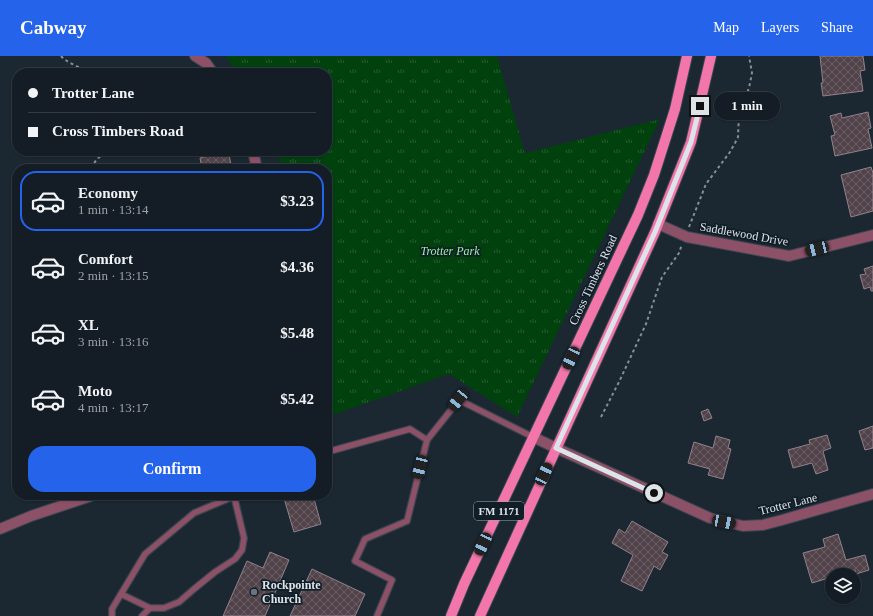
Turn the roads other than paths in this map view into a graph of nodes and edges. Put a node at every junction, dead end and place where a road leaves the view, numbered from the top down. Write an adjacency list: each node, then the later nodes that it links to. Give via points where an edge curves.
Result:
1 (195, 56): 4 (street)
2 (687, 56): 7 (main road, Cross Timbers Road / FM 1171, via 675,109 638,215)
3 (711, 56): 5 (main road, FM 1171, via 691,142)
4 (210, 68)
5 (658, 224): 6 (street, Saddlewood Drive, via 687,237 789,256); 9 (main road, FM 1171)
6 (873, 235)
7 (533, 437): 8 (lane, via 458,400); 9 (street, Trotter Lane); 21 (main road, Cross Timbers Road / FM 1171)
8 (427, 440): 10 (lane, via 410,429); 20 (lane, via 407,521 365,539 355,561 392,580)
9 (556, 448): 11 (street, Trotter Lane, via 710,518 743,526 763,525); 22 (main road, FM 1171)
10 (332, 451)
11 (873, 494)
12 (79, 500): 15 (street)
13 (225, 500): 16 (lane, via 194,512 145,554)
14 (236, 500): 17 (lane, via 244,538 242,550 235,559 215,572 180,602 164,608)
15 (0, 529)
16 (121, 594): 17 (lane); 18 (lane, via 112,609)
17 (150, 608): 19 (lane)
18 (112, 616)
19 (142, 616)
20 (377, 616)
21 (450, 616)
22 (480, 616)

